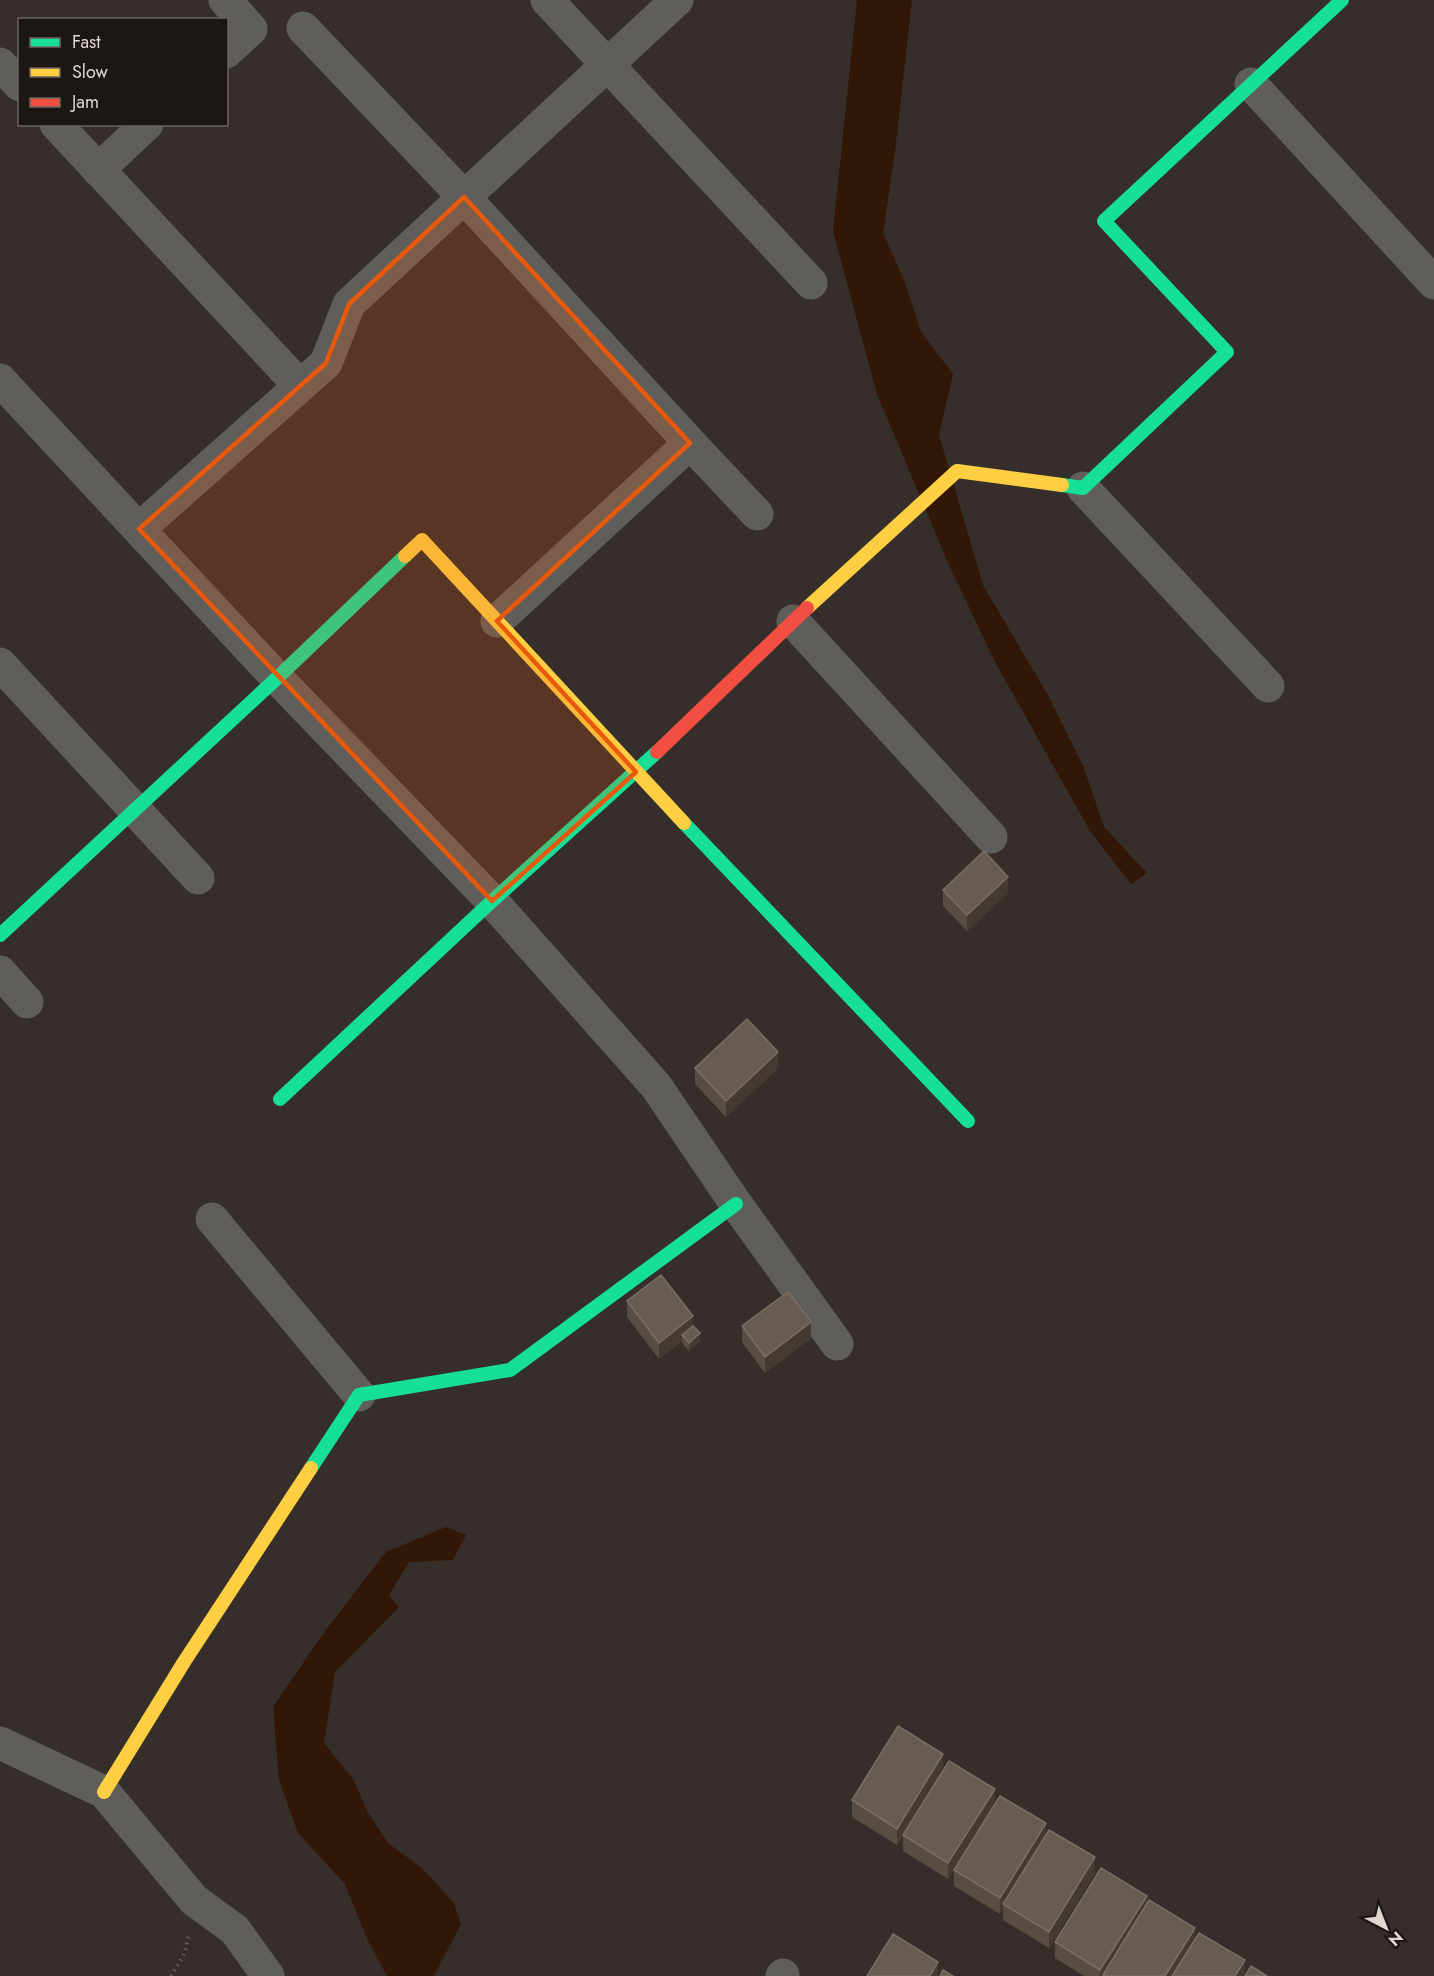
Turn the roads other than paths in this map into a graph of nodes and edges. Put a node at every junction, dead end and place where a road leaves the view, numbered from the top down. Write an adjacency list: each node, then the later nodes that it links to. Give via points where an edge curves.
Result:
1 (225, 0): 6 (street, via 251,29)
2 (547, 0): 8 (street)
3 (677, 0): 8 (street)
4 (1342, 0): 10 (street)
5 (303, 28): 14 (street)
6 (228, 50)
7 (0, 64): 9 (street)
8 (607, 65): 14 (street); 15 (street)
9 (18, 83)
10 (1251, 84): 16 (street); 20 (street, via 1104,221 1227,352)
11 (58, 126): 13 (street)
12 (145, 126): 13 (street)
13 (98, 170): 18 (street)
14 (464, 197): 18 (street, via 349,304 326,363); 19 (street)
15 (811, 283)
16 (1434, 283)
17 (0, 380): 22 (street)
18 (299, 385): 22 (street)
19 (690, 443): 21 (street); 23 (street)
20 (1083, 488): 24 (street, via 957,471); 27 (street)
21 (757, 514)
22 (139, 529): 26 (street)
23 (497, 621): 26 (street, via 422,540); 28 (street)
24 (793, 621): 28 (street); 30 (street)
25 (0, 664): 29 (street)
26 (277, 678): 29 (street); 32 (street)
27 (1268, 686)
28 (636, 772): 32 (street); 37 (street)
29 (135, 810): 31 (street); 33 (street)
30 (991, 837)
31 (198, 878)
32 (492, 901): 36 (street); 38 (street, via 656,1086)
33 (0, 934)
34 (0, 972): 35 (street)
35 (27, 1002)
36 (280, 1099)
37 (968, 1121)
38 (736, 1204): 40 (street); 41 (street, via 510,1370)
39 (212, 1219): 41 (street)
40 (837, 1344)
41 (359, 1395): 43 (street)
42 (0, 1743): 43 (street)
43 (104, 1792): 44 (street, via 194,1900 235,1930)
44 (268, 1976)

